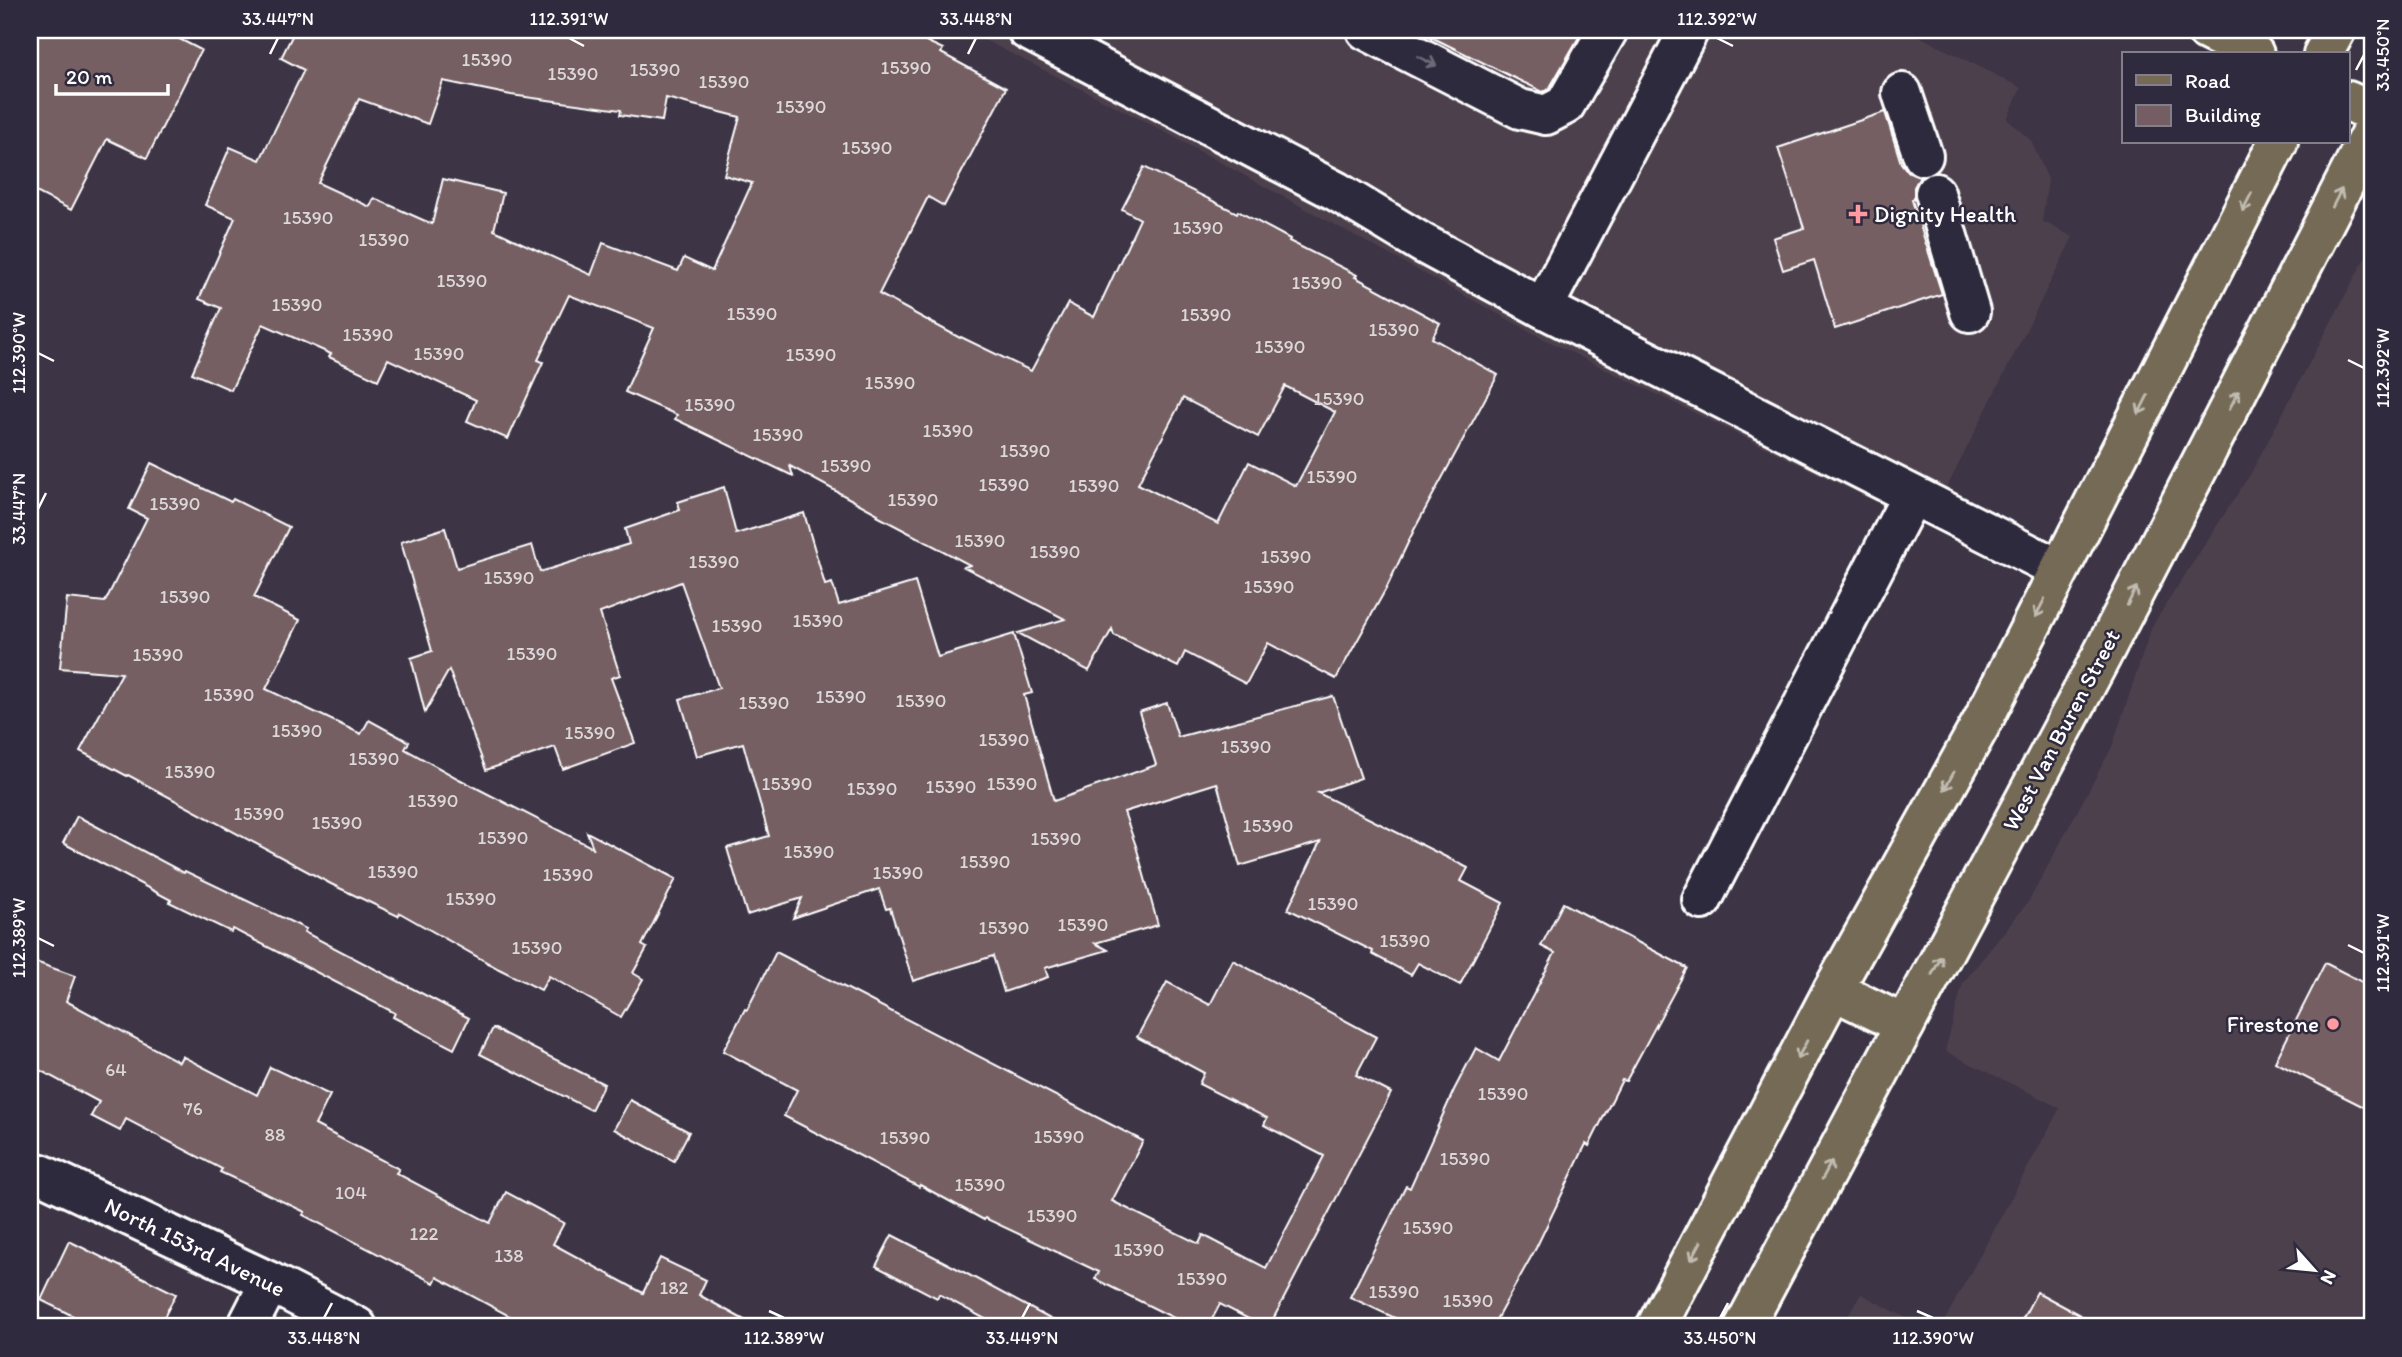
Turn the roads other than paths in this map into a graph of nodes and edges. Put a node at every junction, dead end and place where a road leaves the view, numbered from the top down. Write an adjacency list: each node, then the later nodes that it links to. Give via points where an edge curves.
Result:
1 (1027, 30): 16 (street, via 1336,191)
2 (1366, 30): 3 (street, one-way to 3, via 1520,109 1546,114 1565,105)
3 (1608, 30)
4 (1689, 30): 16 (street)
5 (2207, 30): 7 (main road)
6 (2336, 30): 8 (main road)
7 (2250, 52)
8 (2324, 52)
9 (1902, 93): 14 (street)
10 (2350, 102): 11 (main road)
11 (2372, 112)
12 (2372, 130): 22 (main road, West Van Buren Street, one-way to 12)
13 (2277, 144): 19 (main road, one-way to 19)
14 (1923, 156)
15 (1934, 193): 17 (street)
16 (1544, 308): 18 (street)
17 (1970, 312)
18 (1912, 495): 19 (street); 20 (street)
19 (2059, 569): 21 (main road, one-way to 21, via 1982,722)
20 (1702, 900)
21 (1833, 989): 22 (main road); 27 (main road, one-way to 27)
22 (1905, 1026): 28 (main road, West Van Buren Street, one-way to 22)
23 (30, 1171): 24 (street, North 153rd Avenue)
24 (270, 1282): 25 (street); 26 (street, North 153rd Avenue)
25 (247, 1327)
26 (357, 1327)
27 (1656, 1327)
28 (1744, 1327)

